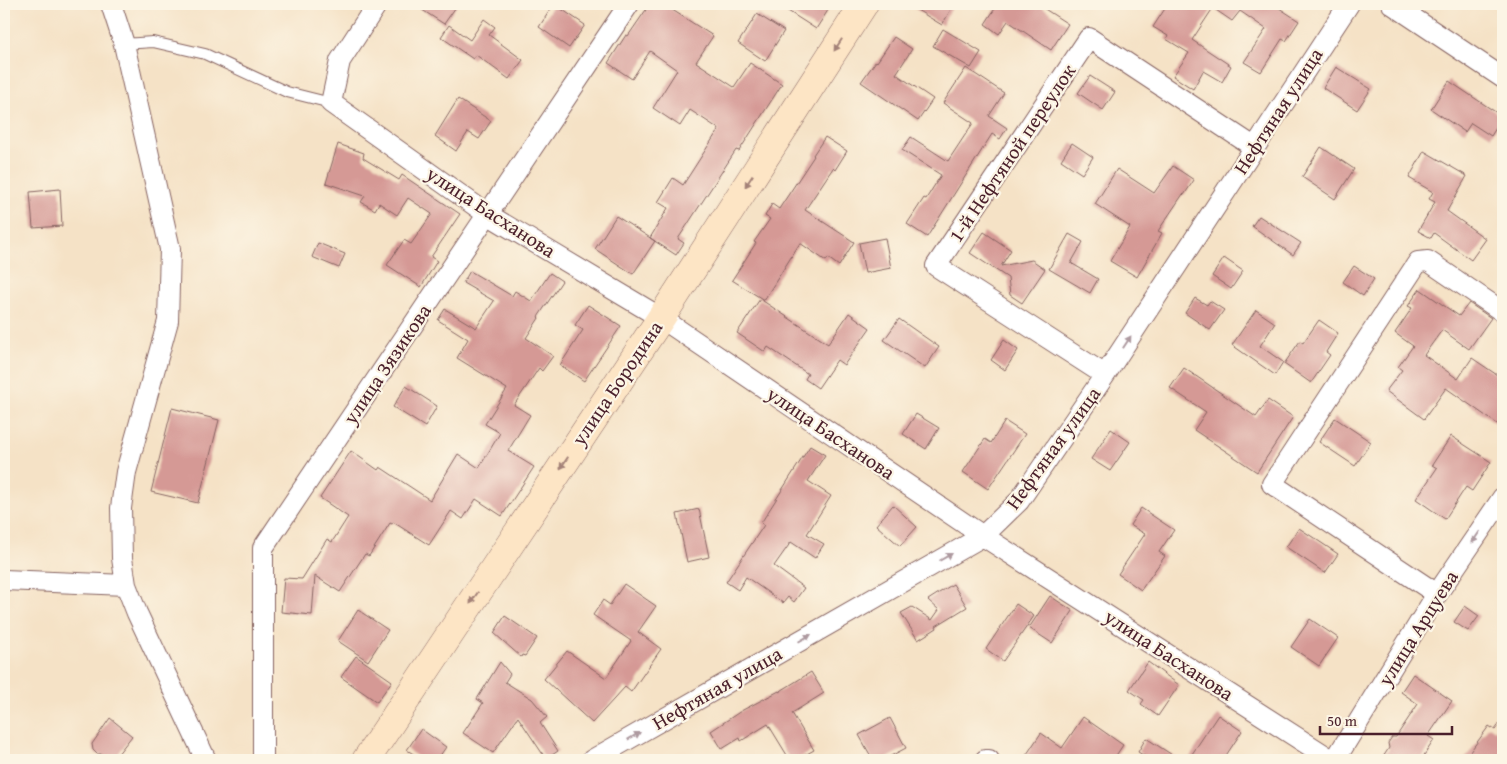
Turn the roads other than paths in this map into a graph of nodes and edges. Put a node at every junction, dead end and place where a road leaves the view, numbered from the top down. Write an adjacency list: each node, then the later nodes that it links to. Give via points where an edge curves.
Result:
1 (111, 4): 7 (street)
2 (377, 4): 9 (street, via 340,61)
3 (629, 4): 11 (street, улица Зязикова)
4 (864, 4): 13 (street, улица Бородина, one-way to 13)
5 (1349, 4): 10 (street, Нефтяная улица)
6 (1392, 4): 8 (street)
7 (124, 44): 9 (lane, via 153,42 205,54 287,92); 18 (street, via 170,249 168,321 126,472 121,508)
8 (1503, 78)
9 (332, 103): 11 (street, улица Басханова)
10 (1254, 147): 14 (street, Нефтяная улица, one-way to 10); 14 (street, 1-й Нефтяной переулок, via 1089,38 936,266)
11 (488, 214): 13 (street, улица Басханова); 21 (street, улица Зязикова, via 263,548)
12 (1503, 312): 19 (street, via 1428,262 1418,262 1272,484)
13 (661, 318): 16 (street, улица Басханова); 22 (street, улица Бородина, one-way to 22)
14 (1105, 375): 16 (street, Нефтяная улица, via 1019,501)
15 (1503, 497): 19 (street, улица Арцуева, one-way to 19)
16 (982, 536): 23 (street, Нефтяная улица, one-way to 16); 26 (street, улица Басханова)
17 (4, 580): 18 (street)
18 (126, 585): 20 (street)
19 (1437, 594): 26 (street, улица Арцуева)
20 (206, 760)
21 (263, 760)
22 (366, 760)
23 (592, 760)
24 (985, 760): 25 (street)
25 (989, 760)
26 (1333, 760)

